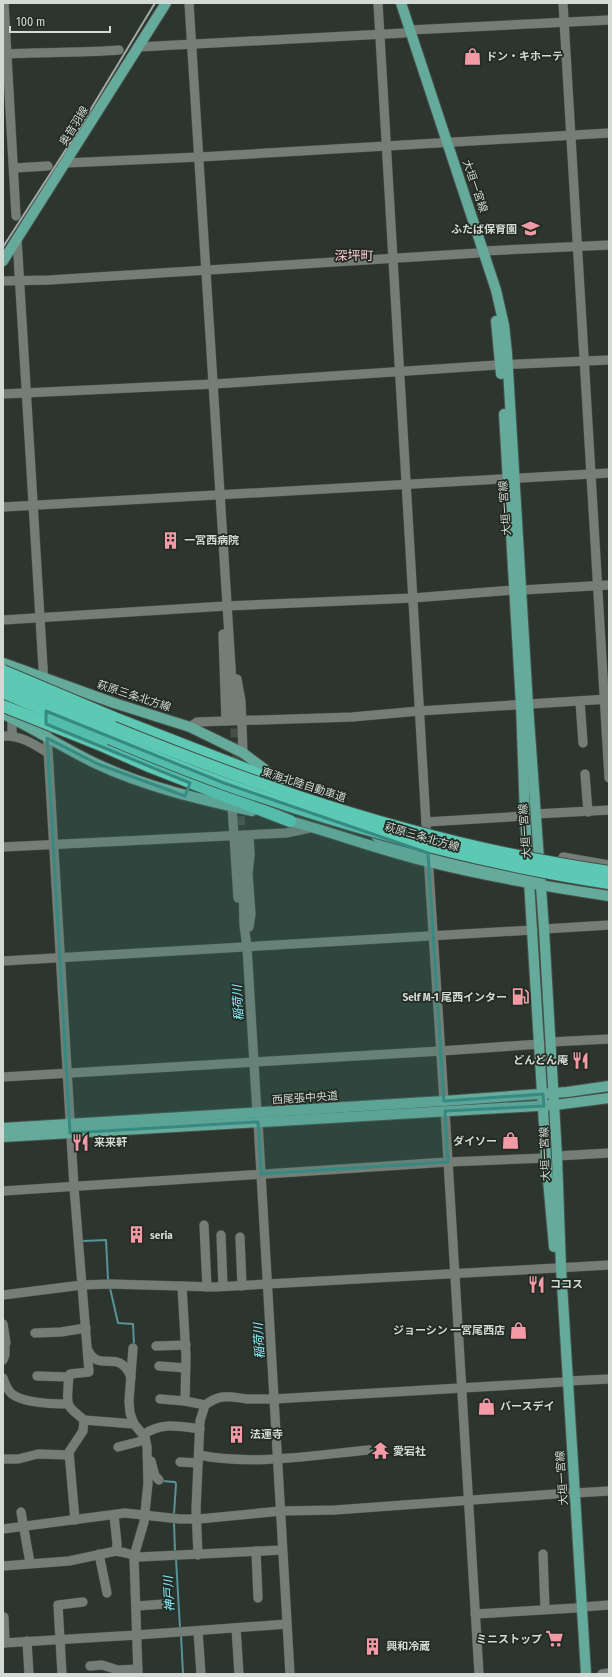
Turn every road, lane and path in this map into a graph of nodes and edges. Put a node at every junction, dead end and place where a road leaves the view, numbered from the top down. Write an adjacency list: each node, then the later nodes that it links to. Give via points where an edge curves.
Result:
1 (4, 3): 12 (street)
2 (166, 3): 14 (main road, 奥音羽線)
3 (189, 3): 13 (street)
4 (378, 3): 11 (street)
5 (394, 3): 10 (main road, 大垣一宮線)
6 (401, 3): 10 (main road, 大垣一宮線)
7 (563, 3): 9 (street)
8 (609, 20): 9 (street)
9 (564, 23): 10 (street); 18 (street)
10 (407, 31): 11 (street); 19 (main road, 大垣一宮線)
11 (380, 33): 13 (street); 20 (street)
12 (4, 36): 16 (street)
13 (192, 44): 14 (street); 23 (street)
14 (138, 47): 24 (main road, 奥音羽線)
15 (119, 50): 16 (street)
16 (7, 54): 21 (street)
17 (609, 133): 18 (street)
18 (571, 135): 19 (street); 30 (street)
19 (444, 142): 20 (street); 31 (main road, 大垣一宮線)
20 (387, 145): 23 (street); 32 (street)
21 (12, 148): 22 (street); 26 (street)
22 (3, 149)
23 (200, 157): 24 (street); 34 (street)
24 (65, 163): 28 (main road, 奥音羽線)
25 (48, 166): 26 (street)
26 (14, 168): 27 (street)
27 (16, 216)
28 (17, 239): 33 (main road, 奥音羽線); 36 (street)
29 (609, 245): 30 (street)
30 (578, 247): 31 (street); 38 (street)
31 (481, 252): 32 (street); 39 (main road, 大垣一宮線)
32 (393, 258): 34 (street); 40 (street)
33 (3, 261)
34 (206, 270): 36 (street); 41 (street)
35 (3, 281): 36 (street)
36 (21, 281): 42 (street)
37 (609, 360): 38 (street)
38 (585, 361): 39 (street); 45 (street)
39 (504, 365): 40 (street); 46 (main road, 大垣一宮線)
40 (400, 371): 41 (street); 47 (street)
41 (214, 384): 42 (street); 48 (street)
42 (27, 393): 43 (street); 49 (street)
43 (3, 394)
44 (609, 472): 45 (street)
45 (591, 474): 46 (street); 52 (street)
46 (511, 477): 47 (street); 53 (main road, 大垣一宮線)
47 (407, 485): 48 (street); 54 (street)
48 (220, 494): 49 (street); 55 (street)
49 (33, 505): 50 (street); 56 (street)
50 (3, 507)
51 (609, 585): 52 (street)
52 (598, 586): 53 (street); 63 (street)
53 (518, 590): 54 (street); 65 (main road, 大垣一宮線)
54 (413, 598): 55 (street); 67 (street)
55 (226, 606): 56 (street); 68 (street); 70 (street); 71 (street, via 223,637)
56 (40, 618): 57 (street); 60 (street)
57 (3, 620)
58 (3, 663): 60 (main road, 萩原三条北方線)
59 (3, 671): 80 (highway, bridge, via 248,770)
60 (44, 679): 72 (main road, 萩原三条北方線); 74 (street)
61 (3, 681): 97 (highway, 東海北陸自動車道, bridge, via 185,757 316,804 453,841)
62 (3, 692): 100 (highway, bridge, via 174,764 314,814 451,852)
63 (607, 699): 64 (street); 79 (street)
64 (580, 701): 65 (street); 75 (street)
65 (525, 705): 67 (street); 84 (main road, 大垣一宮線); 85 (main road, 大垣一宮線)
66 (3, 706): 86 (highway, bridge)
67 (420, 710): 70 (street, via 352,716); 87 (street)
68 (234, 715)
69 (7, 716): 73 (street); 74 (main road, 萩原三条北方線)
70 (242, 720): 71 (street); 77 (street)
71 (226, 721): 72 (street, via 197,722)
72 (190, 727): 77 (main road, 萩原三条北方線)
73 (8, 736): 76 (street, via 26,740)
74 (47, 737): 76 (street); 81 (main road, 萩原三条北方線, via 98,764 128,776 168,790)
75 (583, 743)
76 (48, 753): 92 (street)
77 (243, 753): 80 (main road, 萩原三条北方線)
78 (585, 774): 83 (street)
79 (609, 778)
80 (293, 791): 95 (main road, 萩原三条北方線, via 364,832)
81 (232, 806): 86 (main road, 萩原三条北方線); 90 (street)
82 (609, 810): 83 (street)
83 (588, 812): 84 (street)
84 (536, 814): 99 (main road, 大垣一宮線)
85 (525, 816): 87 (street); 98 (main road, 大垣一宮線)
86 (290, 821): 88 (main road, 萩原三条北方線)
87 (426, 822): 95 (street)
88 (310, 828): 89 (street, via 286,833); 95 (main road, 萩原三条北方線)
89 (249, 834): 90 (street); 107 (street, via 251,914)
90 (234, 835): 92 (street); 107 (street, via 238,914)
91 (242, 841): 107 (street, via 244,925)
92 (54, 843): 93 (street); 108 (street)
93 (3, 847)
94 (563, 857): 96 (street)
95 (428, 858): 98 (main road, 萩原三条北方線); 106 (street)
96 (609, 865)
97 (609, 872)
98 (529, 879): 99 (main road, 萩原三条北方線); 105 (main road, 大垣一宮線)
99 (541, 881): 101 (main road, 萩原三条北方線); 102 (main road, 萩原三条北方線); 104 (main road, 大垣一宮線)
100 (609, 883)
101 (609, 888)
102 (609, 896)
103 (609, 925): 104 (street)
104 (544, 928): 111 (main road, 大垣一宮線)
105 (533, 930): 106 (street); 112 (main road, 大垣一宮線)
106 (433, 936): 107 (street); 113 (street)
107 (248, 947): 108 (street); 114 (street)
108 (60, 958): 109 (street); 115 (street)
109 (3, 961)
110 (609, 1039): 111 (street)
111 (551, 1042): 118 (main road, 大垣一宮線)
112 (540, 1044): 113 (street); 119 (main road, 大垣一宮線)
113 (441, 1051): 114 (street); 122 (street)
114 (255, 1062): 115 (street); 124 (street)
115 (67, 1072): 116 (street); 126 (street)
116 (3, 1077)
117 (609, 1086): 118 (main road, 西尾張中央道)
118 (554, 1093): 119 (main road, 西尾張中央道); 121 (main road, 大垣一宮線)
119 (543, 1094): 122 (main road, 西尾張中央道); 123 (main road, 大垣一宮線)
120 (609, 1098): 121 (main road, 西尾張中央道)
121 (555, 1105): 123 (main road, 西尾張中央道); 129 (main road, 大垣一宮線)
122 (444, 1106): 123 (main road, 西尾張中央道); 124 (main road, 西尾張中央道); 131 (street)
123 (544, 1106): 130 (main road, 大垣一宮線)
124 (258, 1117): 126 (main road, 西尾張中央道); 132 (street)
125 (3, 1128): 126 (main road, 西尾張中央道)
126 (70, 1129): 127 (main road, 西尾張中央道); 133 (street)
127 (3, 1137)
128 (609, 1153): 129 (street)
129 (557, 1156): 139 (main road, 大垣一宮線)
130 (546, 1158): 131 (street); 139 (main road, 大垣一宮線)
131 (448, 1162): 132 (street); 140 (street)
132 (261, 1174): 133 (street); 141 (street)
133 (74, 1187): 134 (street); 142 (street)
134 (3, 1191)
135 (204, 1225): 146 (street)
136 (221, 1236): 144 (street)
137 (240, 1237): 145 (street)
138 (609, 1265): 139 (street)
139 (559, 1269): 140 (street); 163 (main road, 大垣一宮線)
140 (455, 1274): 141 (street); 164 (street)
141 (268, 1284): 145 (street); 167 (street)
142 (82, 1285): 143 (street); 147 (street); 149 (street)
143 (182, 1286): 146 (street); 151 (street)
144 (223, 1286): 145 (street); 146 (street)
145 (242, 1286)
146 (207, 1287)
147 (3, 1295)
148 (3, 1324): 155 (street, via 6,1343)
149 (86, 1328): 150 (street); 154 (street)
150 (35, 1333)
151 (186, 1345): 152 (street); 157 (street)
152 (156, 1346)
153 (133, 1348): 160 (street)
154 (88, 1349): 159 (street, via 89,1372 70,1374); 160 (street, via 92,1358 97,1361 122,1364)
155 (3, 1360)
156 (159, 1366): 157 (street)
157 (186, 1368): 168 (street)
158 (38, 1376): 159 (street)
159 (69, 1377): 169 (street, via 66,1401)
160 (131, 1377): 172 (street, via 129,1401)
161 (3, 1378): 165 (street)
162 (609, 1379): 163 (street)
163 (566, 1382): 164 (street); 185 (main road, 大垣一宮線)
164 (462, 1388): 167 (street); 186 (street)
165 (6, 1391): 169 (street, via 26,1400)
166 (160, 1399): 168 (street)
167 (274, 1399): 170 (street, via 222,1396); 179 (street)
168 (185, 1401): 170 (street)
169 (68, 1404): 171 (street)
170 (204, 1405): 173 (street)
171 (84, 1420): 172 (street); 177 (street, via 83,1431)
172 (134, 1424): 174 (street)
173 (200, 1429): 174 (street, via 158,1426); 181 (street)
174 (144, 1437): 175 (street); 178 (street)
175 (118, 1447)
176 (369, 1450): 179 (street)
177 (69, 1455): 180 (street, via 38,1454 18,1459); 192 (street)
178 (147, 1456): 183 (street); 189 (street)
179 (278, 1458): 181 (street); 187 (street)
180 (3, 1459)
181 (199, 1459): 182 (street); 191 (street)
182 (180, 1462)
183 (159, 1480)
184 (609, 1491): 185 (street)
185 (572, 1493): 186 (street); 210 (main road, 大垣一宮線)
186 (469, 1500): 187 (street, via 334,1510); 212 (street)
187 (281, 1511): 191 (street); 195 (street)
188 (21, 1512): 193 (street)
189 (145, 1514): 190 (street); 191 (street); 201 (street)
190 (114, 1515): 192 (street); 197 (street)
191 (196, 1519): 200 (street)
192 (75, 1520): 193 (street)
193 (24, 1527): 194 (street); 202 (street)
194 (3, 1529)
195 (282, 1550): 196 (street); 214 (street)
196 (256, 1551): 200 (street); 205 (street)
197 (116, 1552): 198 (street); 201 (street)
198 (99, 1554): 202 (street, via 69,1561); 204 (street)
199 (543, 1554): 211 (street)
200 (198, 1555): 201 (street)
201 (134, 1556): 209 (street)
202 (30, 1563): 203 (street)
203 (3, 1566)
204 (107, 1593)
205 (258, 1598)
206 (84, 1602): 218 (street, via 58,1605)
207 (164, 1604): 209 (street)
208 (609, 1605): 210 (street)
209 (137, 1606): 217 (street)
210 (579, 1607): 211 (street); 230 (main road, 大垣一宮線); 231 (main road, 大垣一宮線)
211 (545, 1609): 212 (street)
212 (475, 1614): 229 (street)
213 (4, 1617): 220 (street)
214 (287, 1624): 215 (street); 228 (street)
215 (236, 1628): 216 (street); 227 (street)
216 (198, 1631): 217 (street); 226 (street)
217 (137, 1635): 218 (street); 222 (street)
218 (60, 1640): 219 (street); 225 (street)
219 (27, 1641): 220 (street); 224 (street)
220 (4, 1643)
221 (90, 1666): 222 (street, via 102,1665 118,1670)
222 (138, 1671)
223 (609, 1673): 232 (street)
224 (29, 1674)
225 (62, 1674)
226 (201, 1674)
227 (239, 1674)
228 (290, 1674)
229 (479, 1674)
230 (579, 1674)
231 (586, 1674)
232 (602, 1674)

